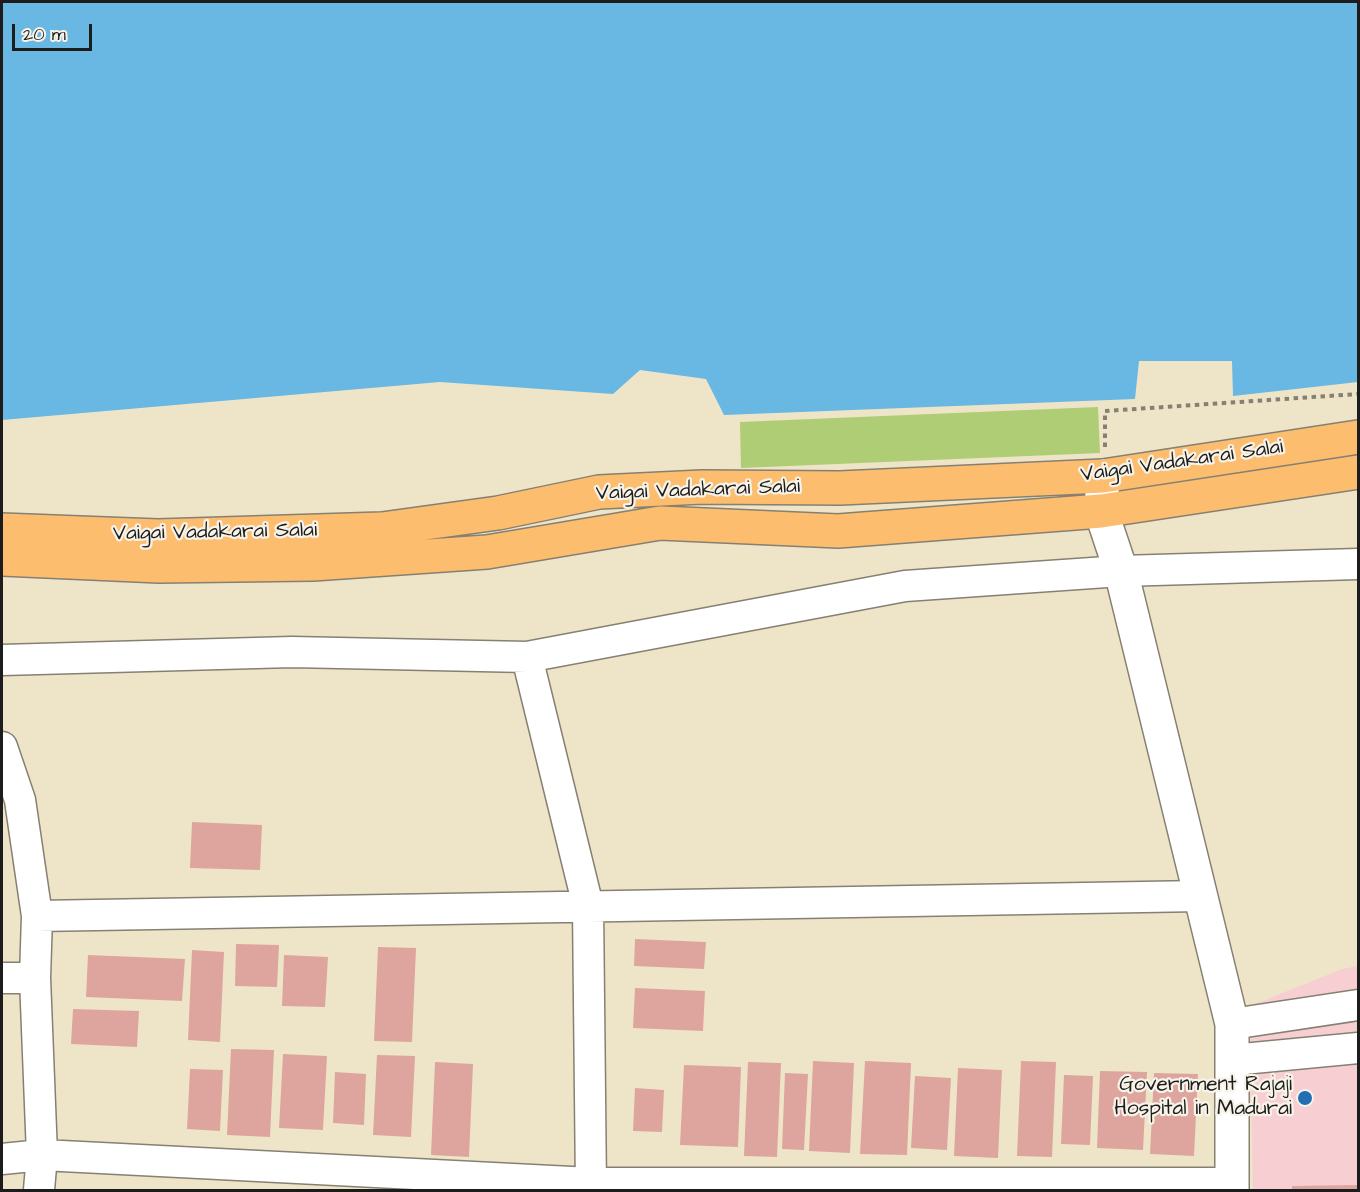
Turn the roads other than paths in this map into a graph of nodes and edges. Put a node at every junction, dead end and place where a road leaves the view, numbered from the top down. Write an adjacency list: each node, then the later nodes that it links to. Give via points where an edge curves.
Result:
1 (1359, 437): 3 (main road, Vaigai Vadakarai Salai)
2 (1359, 472): 4 (main road, Vaigai Vadakarai Salai)
3 (1103, 476): 4 (street); 5 (main road, Vaigai Vadakarai Salai, via 840,488 702,487 599,492 498,513 382,529 158,536)
4 (1101, 511): 6 (main road, Vaigai Vadakarai Salai, via 838,531 660,523 487,552 313,564 159,566); 8 (street)
5 (2, 530)
6 (2, 559)
7 (1359, 564): 8 (street)
8 (1121, 571): 9 (street, via 905,586); 12 (street)
9 (527, 657): 10 (street, via 292,652); 13 (street)
10 (2, 660)
11 (2, 747): 14 (street, via 20,800)
12 (1201, 896): 13 (street); 18 (street)
13 (588, 906): 14 (street); 23 (street)
14 (38, 916): 16 (street)
15 (2, 978): 16 (street)
16 (35, 978): 21 (street)
17 (1359, 1005): 18 (street)
18 (1232, 1024): 20 (street)
19 (1359, 1048): 20 (street)
20 (1232, 1060): 24 (street)
21 (42, 1155): 22 (street); 23 (street); 25 (street)
22 (2, 1159)
23 (591, 1187): 24 (street)
24 (1232, 1187)
25 (39, 1191)

